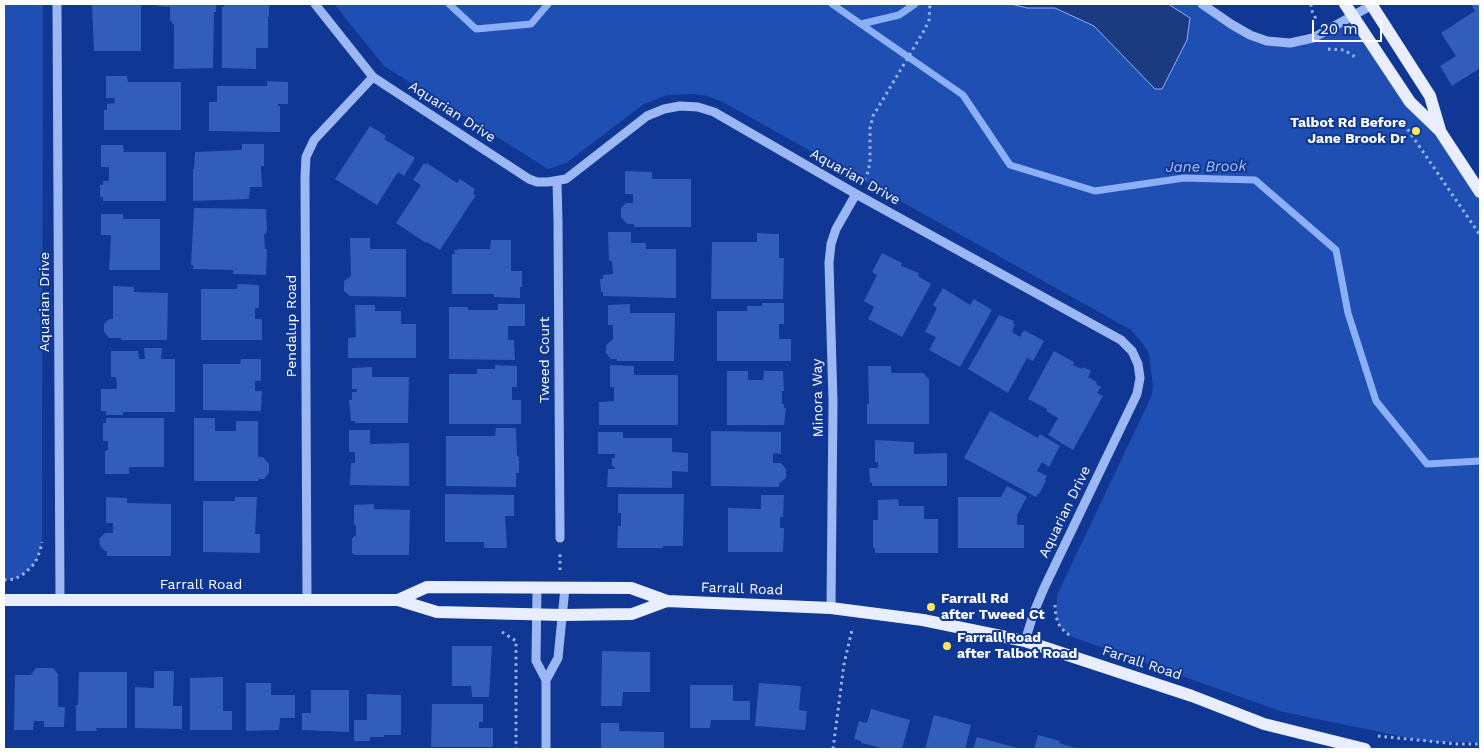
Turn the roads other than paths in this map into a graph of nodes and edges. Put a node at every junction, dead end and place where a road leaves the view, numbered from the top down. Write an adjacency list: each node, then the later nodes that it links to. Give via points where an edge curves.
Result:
1 (57, 4): 15 (street, Aquarian Drive)
2 (315, 4): 7 (street, Aquarian Drive)
3 (1202, 4): 6 (street, via 1250,35 1267,41 1290,43 1312,38)
4 (1345, 4): 6 (main road)
5 (1371, 4): 6 (street); 8 (main road, via 1430,96)
6 (1353, 16): 8 (main road, via 1410,102)
7 (373, 77): 9 (street, Aquarian Drive, via 529,178 537,182); 17 (street, Pendalup Road, via 314,140 306,157)
8 (1440, 131): 10 (main road)
9 (557, 181): 11 (street, Aquarian Drive, via 574,174 647,116 680,106 714,112); 12 (street, Tweed Court)
10 (1480, 192)
11 (856, 194): 20 (street, Minora Way, via 836,230 828,263 833,401); 23 (street, Aquarian Drive, via 1121,340 1132,351 1138,364 1137,394 1044,588)
12 (560, 538)
13 (537, 588): 14 (main road, Farrall Road); 18 (main road, Farrall Road, via 427,587); 21 (street)
14 (565, 588): 19 (main road, Farrall Road, via 631,588); 22 (street)
15 (60, 599): 16 (main road, Farrall Road); 17 (main road, Farrall Road)
16 (4, 600)
17 (307, 600): 18 (main road, Farrall Road)
18 (398, 600): 21 (main road, Farrall Road, via 437,612)
19 (667, 601): 20 (main road, Farrall Road); 22 (main road, Farrall Road, via 632,614)
20 (831, 608): 23 (main road, Farrall Road, via 924,620)
21 (536, 613): 22 (main road, Farrall Road); 24 (street, via 536,661)
22 (563, 615): 24 (street, via 558,658)
23 (1025, 640): 26 (main road, Farrall Road, via 1192,696 1264,724)
24 (546, 680): 25 (street)
25 (546, 749)
26 (1365, 749)

